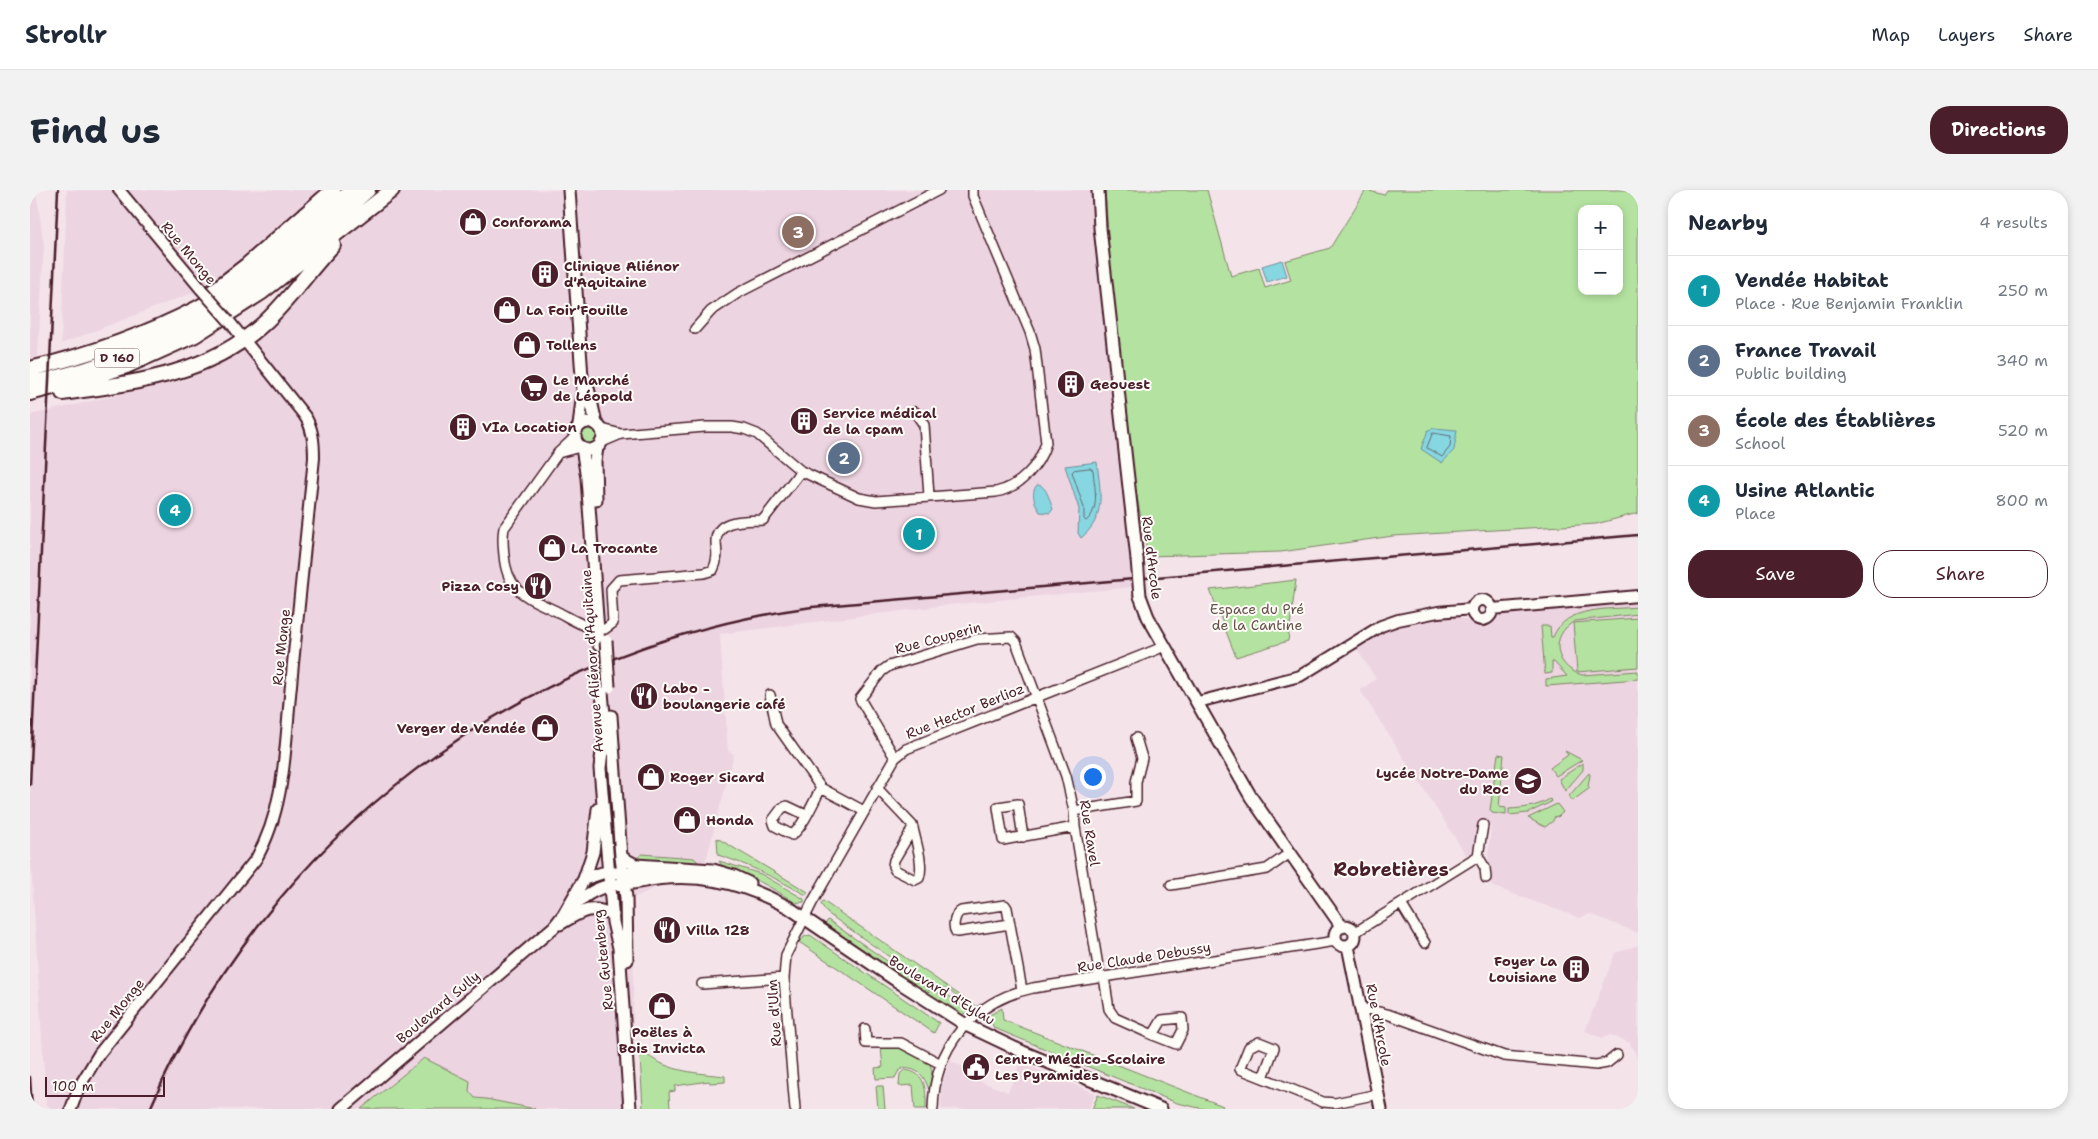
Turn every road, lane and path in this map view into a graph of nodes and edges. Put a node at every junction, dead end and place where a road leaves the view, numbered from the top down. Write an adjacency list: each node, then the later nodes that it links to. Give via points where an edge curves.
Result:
1 (119, 190): 16 (street, Rue Monge, bridge)
2 (333, 190): 14 (highway)
3 (352, 190): 14 (highway, D 160, via 243,281)
4 (368, 190): 18 (highway, D 160, via 270,273 200,320 157,342 97,366)
5 (392, 190): 12 (highway)
6 (569, 190): 22 (main road, via 583,390)
7 (574, 190): 23 (main road, via 588,390)
8 (939, 190): 15 (street, via 738,293 711,311)
9 (973, 190): 28 (street, via 1033,340 1046,443 1041,458 1008,490)
10 (1092, 190): 13 (main road, Rue d'Arcole)
11 (1098, 190): 13 (main road, Rue d'Arcole)
12 (369, 209): 16 (highway, via 327,251 288,298); 19 (highway, via 256,296 194,335 103,374)
13 (1100, 228): 33 (main road, Rue d'Arcole, bridge, via 1140,596)
14 (194, 310): 17 (highway, D 160, via 129,340)
15 (695, 329)
16 (244, 340): 20 (highway, via 206,361 162,377); 83 (street, Rue Monge, via 309,422 314,440 304,566 276,814 256,859 99,1054 79,1087)
17 (30, 369)
18 (30, 383)
19 (30, 393)
20 (30, 398)
21 (915, 412): 28 (street, via 924,425)
22 (579, 426): 23 (main road, via 587,422); 25 (main road)
23 (599, 426): 24 (street); 26 (main road)
24 (620, 434): 26 (street); 27 (street, via 705,427 738,428 757,434)
25 (579, 444): 26 (main road, via 589,450); 32 (main road, Avenue Aliénor d'Aquitaine, via 587,478); 32 (street, via 558,453 504,528 502,538 507,575 521,594)
26 (600, 445): 32 (main road, Avenue Aliénor d'Aquitaine, via 595,461)
27 (800, 471): 28 (street, via 859,498 876,501); 32 (street, via 763,520 722,526 716,535 718,560 713,570 620,580 614,584 611,589 613,622)
28 (929, 496)
29 (1638, 596): 30 (street)
30 (1492, 609): 31 (street, via 1482,600 1476,602); 31 (street, via 1490,617 1482,620 1476,618)
31 (1472, 610): 37 (street, via 1438,612 1398,620 1381,626 1300,676)
32 (602, 636): 34 (main road, Avenue Aliénor d'Aquitaine)
33 (1164, 645): 36 (street, Rue Hector Berlioz); 37 (main road, Rue d'Arcole)
34 (605, 684): 39 (main road, Avenue Aliénor d'Aquitaine); 53 (main road, Avenue Aliénor d'Aquitaine)
35 (770, 694): 42 (street, via 776,724)
36 (1036, 697): 40 (street, Rue Hector Berlioz, via 906,749); 40 (street, Rue Couperin, via 1016,642 1011,637 977,639 889,666 860,699); 45 (street, Rue Ravel, via 1066,776)
37 (1198, 702): 51 (main road, Rue d'Arcole, via 1252,797)
38 (1136, 738): 45 (street, via 1142,758 1136,782 1136,801)
39 (603, 745): 41 (main road, Avenue Aliénor d'Aquitaine); 57 (main road, Avenue Aliénor d'Aquitaine)
40 (895, 758): 43 (street, Rue Hector Berlioz)
41 (600, 768): 56 (main road, Avenue Aliénor d'Aquitaine, via 596,776 598,811 594,842); 57 (main road, Avenue Aliénor d'Aquitaine)
42 (821, 788): 44 (street); 46 (street)
43 (877, 788): 44 (street, Rue Hector Berlioz); 49 (street, via 909,819)
44 (864, 811): 63 (street, Rue Hector Berlioz)
45 (1074, 811): 48 (street, Rue Ravel)
46 (806, 815)
47 (1482, 825): 52 (street)
48 (1075, 826): 50 (street); 72 (street, Rue Ravel)
49 (913, 828): 49 (street, via 893,866 915,880 920,875)
50 (1024, 837)
51 (1290, 853): 58 (street, via 1267,870); 66 (main road, Rue d'Arcole)
52 (1478, 856): 55 (street); 60 (street)
53 (621, 857): 54 (main road, Boulevard d'Eylau, via 636,866); 57 (main road, Avenue Aliénor d'Aquitaine)
54 (666, 868): 57 (main road, Boulevard d'Eylau); 59 (main road, Boulevard d'Eylau, via 720,872 758,887)
55 (1486, 878)
56 (584, 879): 57 (main road, via 593,875); 61 (main road, Boulevard Sully)
57 (616, 879): 59 (main road, Boulevard d'Eylau, via 692,877 735,885); 61 (main road, Boulevard Sully, via 584,895); 62 (main road, Rue Gutenberg); 86 (main road, Rue Gutenberg, via 620,916 626,935)
58 (1171, 885)
59 (773, 899): 63 (main road, Boulevard d'Eylau)
60 (1401, 904): 67 (street); 69 (street)
61 (564, 914): 65 (main road, Boulevard Sully)
62 (613, 915): 65 (main road, Boulevard Sully, via 588,909); 85 (main road, Rue Gutenberg, via 619,948)
63 (804, 919): 71 (street, Rue d'Ulm, via 788,947); 76 (main road, Boulevard d'Eylau)
64 (1010, 924): 64 (street, via 1007,908 1002,905 958,913 954,928 958,932); 74 (street)
65 (554, 927): 84 (main road, Boulevard Sully)
66 (1342, 927): 67 (main road, via 1348,927); 68 (main road, via 1336,932)
67 (1354, 933): 70 (main road, via 1354,939)
68 (1336, 940): 70 (main road, via 1342,946); 72 (street, Rue Claude Debussy)
69 (1425, 943)
70 (1348, 946): 75 (main road, Rue d'Arcole)
71 (784, 978): 73 (street); 87 (street, Rue d'Ulm)
72 (1102, 978): 74 (street, Rue Claude Debussy); 78 (street, Rue Ravel, via 1114,1018)
73 (702, 984)
74 (1022, 990): 76 (street, Rue Claude Debussy, via 984,1008)
75 (1361, 1010): 79 (street, via 1388,1014 1488,1051 1518,1058 1596,1065 1607,1063); 82 (main road, Rue d'Arcole)
76 (966, 1025): 80 (street, Rue Claude Debussy); 89 (main road, Boulevard d'Eylau)
77 (865, 1028): 80 (street, via 866,1044 901,1043)
78 (1153, 1035)
79 (1617, 1055)
80 (941, 1064): 88 (street, Rue Claude Debussy)
81 (1263, 1078): 82 (street, via 1323,1102 1335,1103)
82 (1378, 1094): 90 (main road, Rue d'Arcole)
83 (71, 1109)
84 (341, 1109)
85 (630, 1109)
86 (637, 1109)
87 (795, 1109)
88 (933, 1109)
89 (1161, 1109)
90 (1382, 1109)

